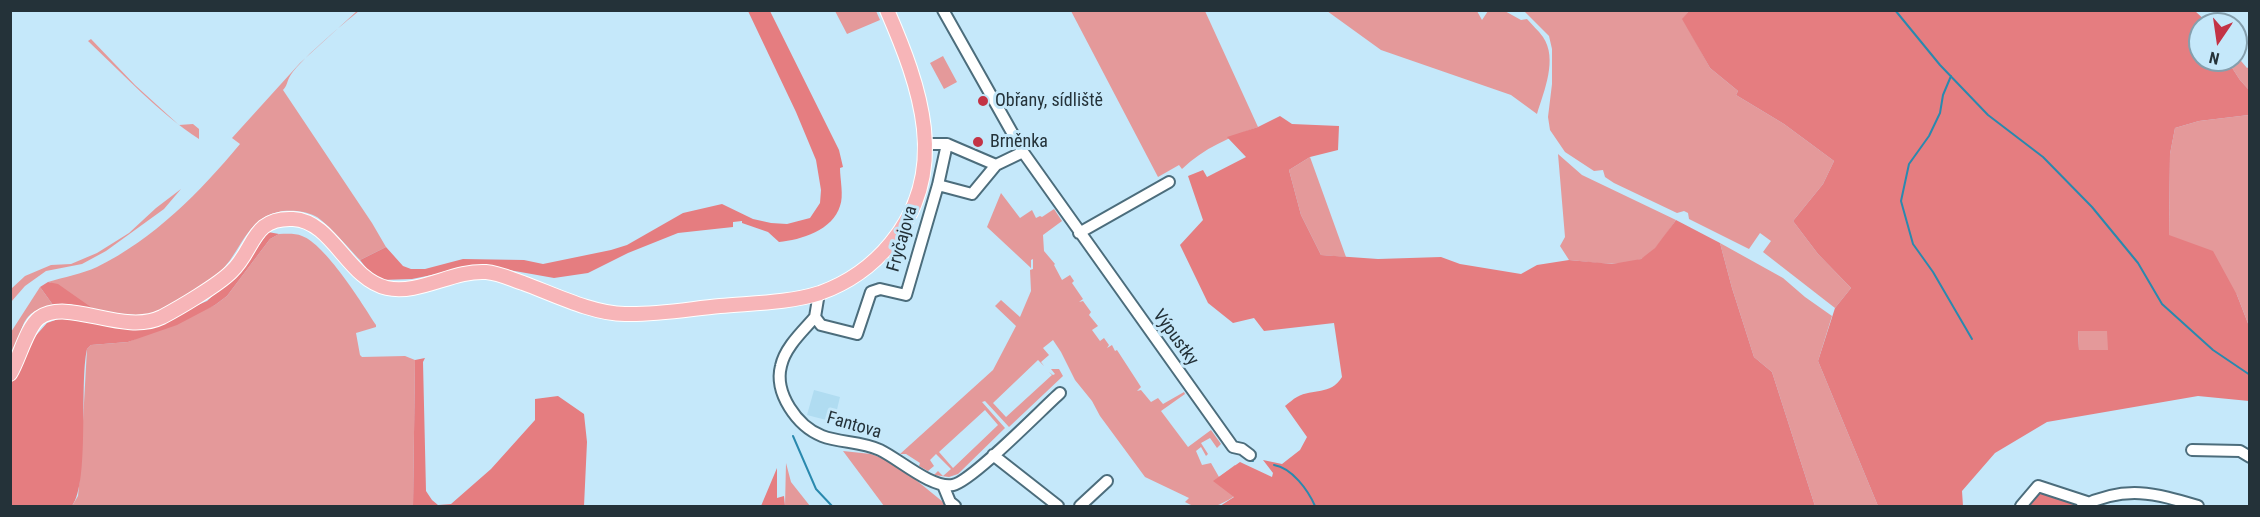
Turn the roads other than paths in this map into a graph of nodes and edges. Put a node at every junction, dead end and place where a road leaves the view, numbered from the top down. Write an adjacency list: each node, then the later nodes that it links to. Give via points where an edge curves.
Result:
1 (887, 10): 3 (main road, Fryčajova, via 915,83)
2 (943, 10): 5 (street)
3 (926, 144): 4 (street); 10 (main road, Fryčajova, via 916,201 901,231 876,261)
4 (947, 144): 6 (street); 8 (street, Fryčajova)
5 (1023, 152): 6 (street); 9 (street, Výpustky)
6 (996, 165): 8 (street, via 972,194)
7 (1168, 182): 9 (street)
8 (938, 185): 11 (street, Fryčajova, via 906,295 880,289 871,292 857,334 821,325)
9 (1079, 233): 16 (street, Výpustky, via 1233,447)
10 (819, 293): 11 (street); 12 (main road, Fryčajova, via 623,315 489,272 465,273 404,290 388,288 357,271 312,224 294,219 269,222 257,231 233,271 162,317 145,323 127,323 66,311 39,318 30,328)
11 (815, 317): 19 (street, Fantova, via 795,340 780,367 784,396 797,419 822,436 876,448)
12 (10, 374)
13 (1060, 393): 15 (street)
14 (2192, 450): 17 (street, via 2240,451)
15 (993, 455): 19 (street, via 958,483); 22 (street)
16 (1250, 455)
17 (2249, 456)
18 (1107, 481): 23 (street)
19 (943, 485): 21 (street)
20 (2086, 505): 24 (street, via 2038,486); 25 (street, via 2144,492)
21 (955, 507)
22 (1058, 507)
23 (1080, 507)
24 (2021, 507)
25 (2198, 507)

